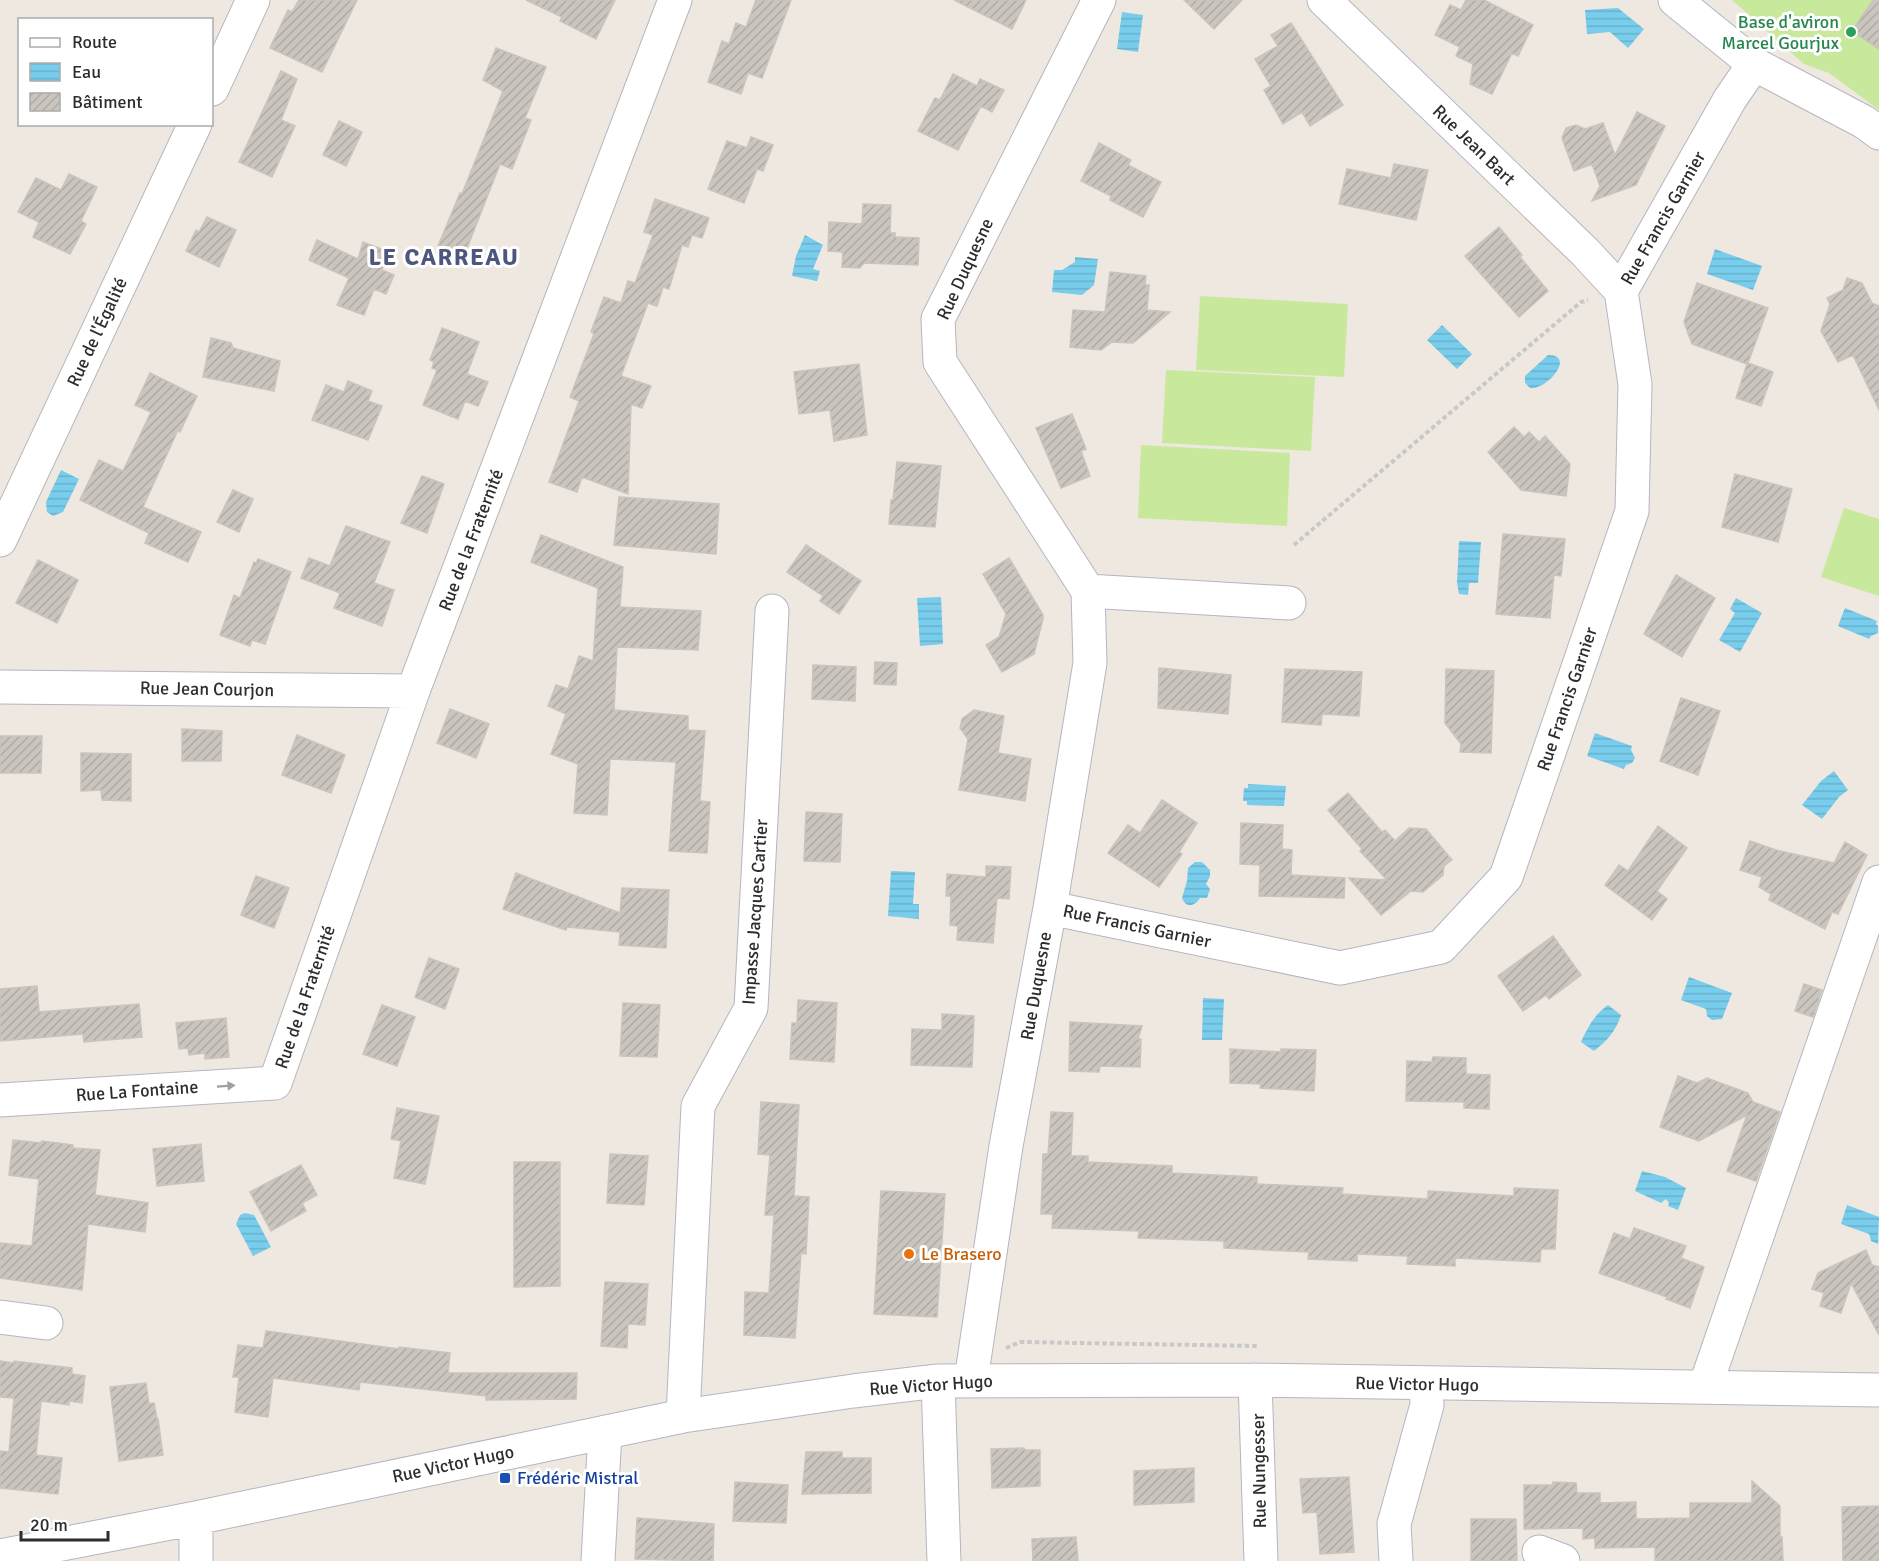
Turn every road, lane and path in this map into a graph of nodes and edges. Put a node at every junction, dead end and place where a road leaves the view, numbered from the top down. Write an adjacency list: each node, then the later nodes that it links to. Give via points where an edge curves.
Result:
1 (253, 0): 7 (street)
2 (675, 0): 17 (street, Rue de la Fraternité)
3 (1099, 0): 13 (street, Rue Duquesne, via 938,319 940,362)
4 (1324, 0): 10 (street, Rue Jean Bart)
5 (1675, 0): 6 (street)
6 (1754, 64): 9 (street); 10 (street, Rue Francis Garnier, via 1730,99)
7 (213, 86)
8 (194, 126): 11 (street, Rue de l'Égalité)
9 (1879, 132)
10 (1621, 291): 12 (path, via 1581,302); 19 (street, Rue Francis Garnier, via 1635,384 1632,511 1506,877 1442,947 1340,968)
11 (0, 540)
12 (1294, 545)
13 (1088, 591): 14 (street); 19 (street, Rue Duquesne, via 1090,663)
14 (1289, 603)
15 (772, 611): 30 (street, Impasse Jacques Cartier, via 752,1008 698,1106)
16 (0, 687): 17 (street, Rue Jean Courjon)
17 (413, 692): 20 (street, Rue de la Fraternité)
18 (1879, 882): 28 (street)
19 (1050, 908): 24 (street, Rue Duquesne, via 1006,1146)
20 (275, 1083): 21 (street, Rue La Fontaine, one-way to 20)
21 (0, 1100)
22 (0, 1317): 23 (street)
23 (46, 1323)
24 (971, 1380): 25 (street, Rue Victor Hugo); 26 (street, Rue Victor Hugo)
25 (1255, 1380): 27 (street, Rue Victor Hugo); 37 (street, Rue Nungesser)
26 (938, 1381): 30 (street, Rue Victor Hugo); 36 (street)
27 (1426, 1384): 28 (street, Rue Victor Hugo); 38 (street, via 1427,1405 1394,1524)
28 (1705, 1387): 29 (street, Rue Victor Hugo)
29 (1879, 1390)
30 (683, 1416): 31 (street, Rue Victor Hugo)
31 (605, 1432): 32 (street, Rue Victor Hugo); 35 (street)
32 (196, 1518): 33 (street, Rue Victor Hugo); 34 (street)
33 (0, 1556)
34 (196, 1561)
35 (598, 1561)
36 (944, 1561)
37 (1261, 1561)
38 (1396, 1561)

